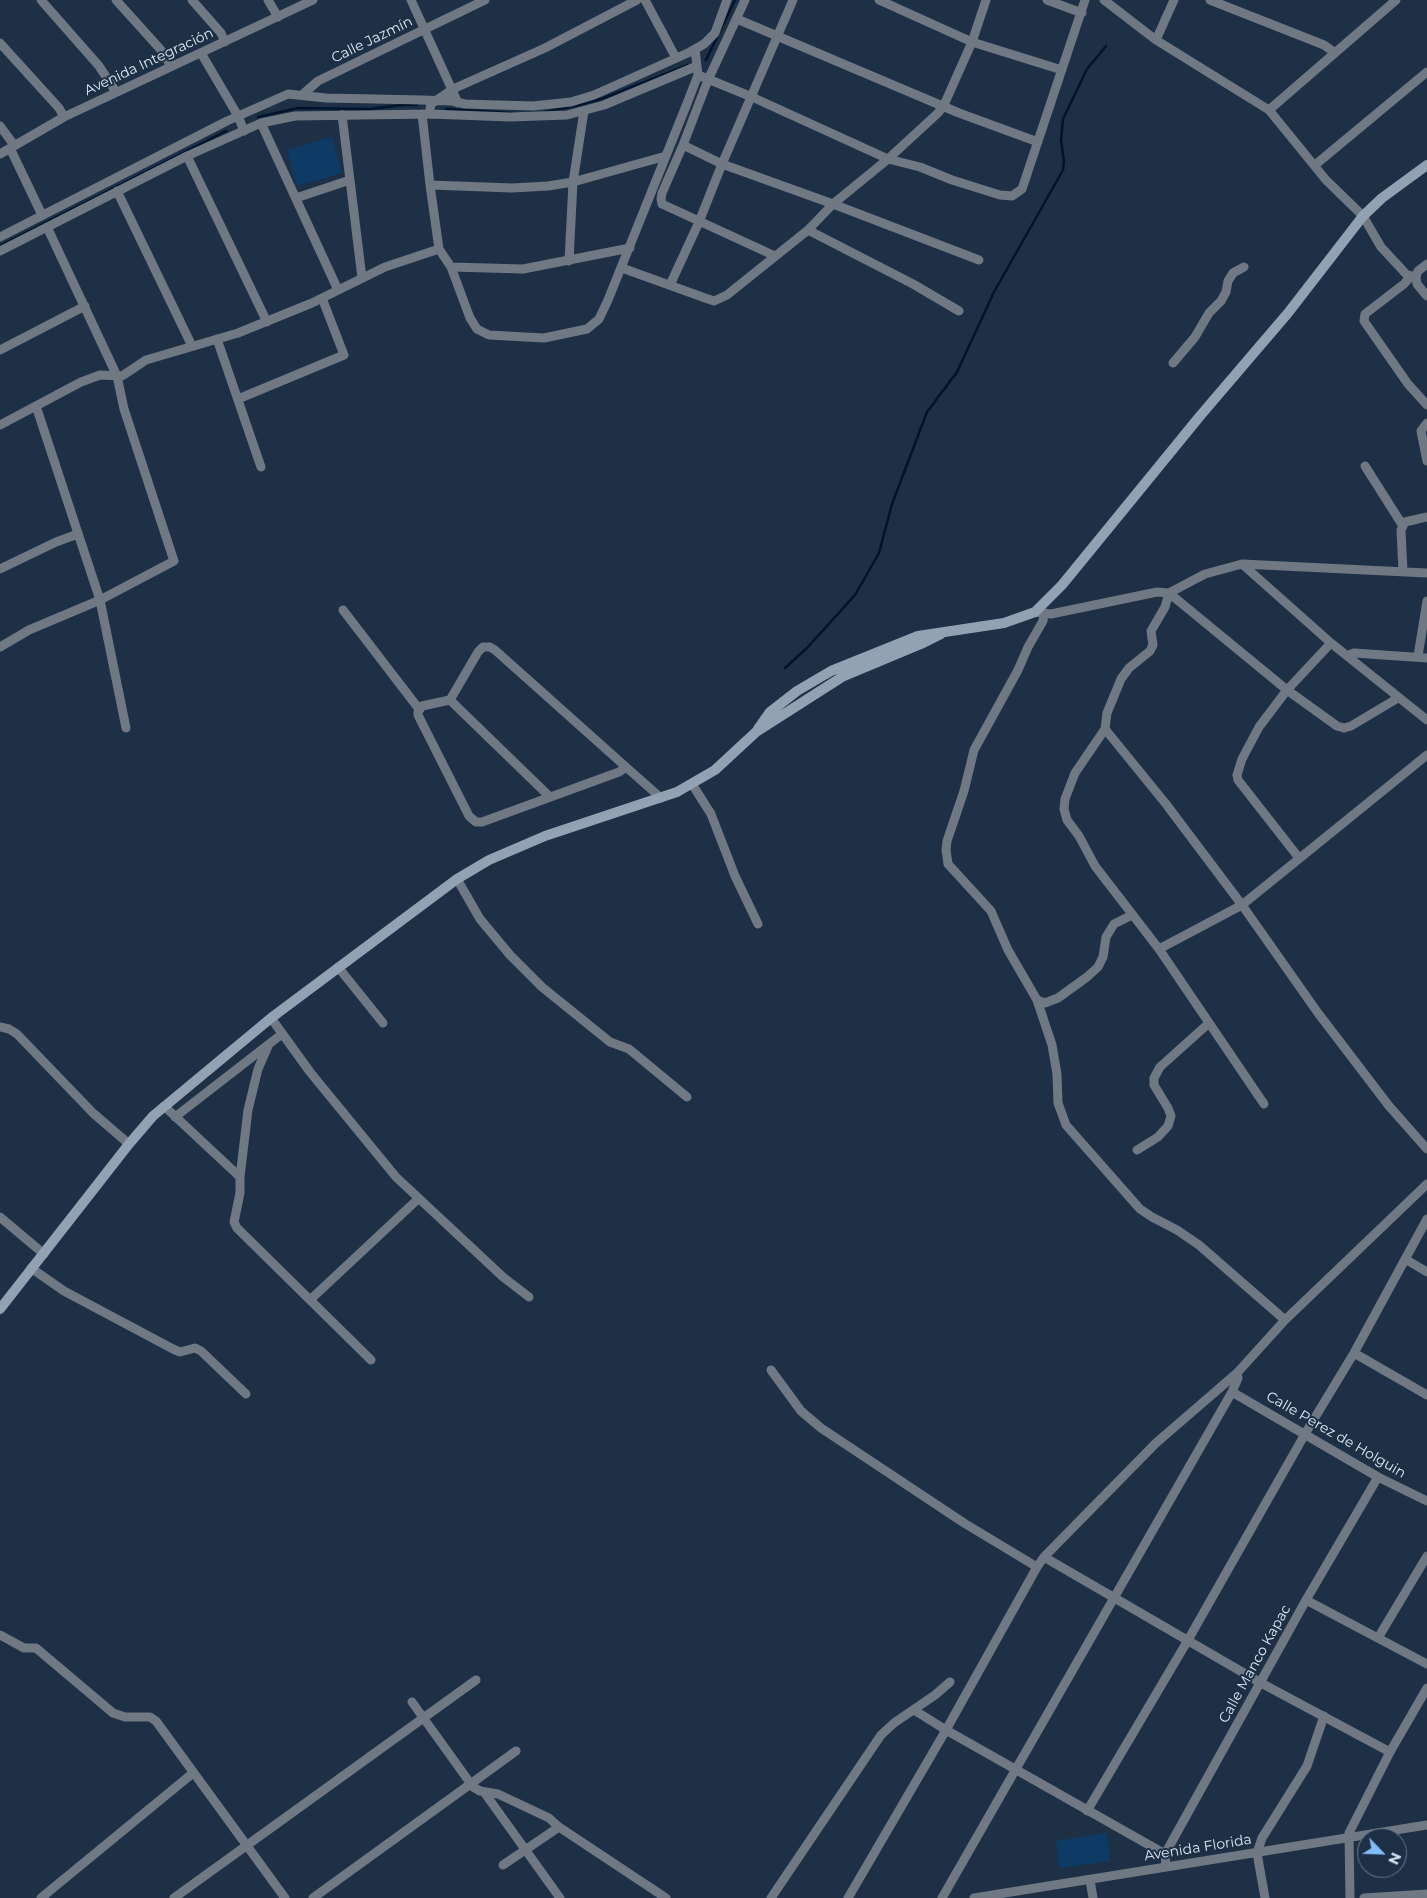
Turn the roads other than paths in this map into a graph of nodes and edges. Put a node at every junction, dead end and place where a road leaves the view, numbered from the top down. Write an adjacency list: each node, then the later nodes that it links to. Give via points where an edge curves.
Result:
1 (41, 0): 41 (street, via 99,66)
2 (116, 0): 35 (street, via 161,50)
3 (192, 0): 28 (street)
4 (268, 0): 23 (street)
5 (313, 0): 23 (street, Avenida Integración)
6 (411, 0): 25 (street)
7 (485, 0): 25 (street, Calle Jazmín)
8 (638, 0): 40 (street, via 545,48)
9 (645, 0): 34 (street)
10 (727, 0): 31 (street, via 712,37)
11 (745, 0): 24 (street)
12 (793, 0): 26 (street)
13 (879, 0): 29 (street)
14 (986, 0): 29 (street)
15 (1047, 0): 22 (street)
16 (1085, 0): 22 (street)
17 (1104, 0): 27 (street)
18 (1174, 0): 27 (street)
19 (1210, 0): 32 (street, via 1324,45)
20 (1396, 0): 21 (street)
21 (1385, 4): 32 (street)
22 (1082, 13): 37 (street)
23 (278, 17): 28 (street, Avenida Integración)
24 (737, 19): 26 (street); 39 (street)
25 (425, 30): 40 (street); 42 (street, Calle Jazmín, via 318,81)
26 (778, 35): 43 (street); 46 (street)
27 (1156, 40): 47 (street)
28 (225, 42): 33 (street, Avenida Integración)
29 (972, 42): 37 (street); 46 (street)
30 (0, 43): 52 (street)
31 (695, 49): 34 (street); 36 (street)
32 (1334, 52): 47 (street)
33 (201, 53): 35 (street, Avenida Integración); 50 (street)
34 (676, 58): 45 (street, via 571,102 533,106)
35 (170, 66): 41 (street, Avenida Integración)
36 (697, 70): 39 (street); 48 (street); 61 (street)
37 (1062, 70): 56 (street)
38 (1427, 72): 64 (street)
39 (708, 80): 43 (street); 57 (street)
40 (453, 89): 44 (street); 45 (street)
41 (116, 92): 52 (street, Avenida Integración)
42 (302, 95): 44 (street); 50 (street, via 288,94)
43 (752, 97): 62 (street); 63 (street)
44 (436, 101): 45 (street); 49 (street)
45 (458, 103)
46 (944, 106): 56 (street); 62 (street)
47 (1269, 110): 64 (street)
48 (584, 112): 49 (street, via 539,117); 67 (street)
49 (426, 114): 51 (street); 68 (street)
50 (238, 116): 55 (street); 72 (street)
51 (342, 116): 53 (street, via 295,116); 66 (street)
52 (64, 117): 58 (street, Avenida Integración)
53 (261, 123): 55 (street); 70 (street)
54 (0, 126): 58 (street)
55 (244, 131): 60 (street)
56 (1038, 142): 62 (street, via 1022,189 1012,196)
57 (683, 145): 63 (street); 74 (street, via 662,193 662,204)
58 (12, 147): 59 (street, Avenida Integración); 72 (street)
59 (0, 154)
60 (187, 156): 69 (street); 96 (street)
61 (666, 156): 67 (street); 78 (street)
62 (888, 159): 71 (street)
63 (722, 164): 71 (street); 74 (street)
64 (1315, 164): 73 (street, via 1326,180)
65 (1427, 165): 73 (street)
66 (350, 180): 70 (street); 89 (street)
67 (573, 182): 68 (street, via 512,188); 83 (street)
68 (430, 185): 79 (street)
69 (117, 191): 75 (street); 98 (street)
70 (296, 198): 91 (street)
71 (833, 204): 76 (street); 82 (street)
72 (42, 215): 77 (street)
73 (1363, 216): 88 (street, via 1381,247); 121 (street, via 1288,314)
74 (700, 222): 81 (street); 90 (street)
75 (47, 227): 80 (street); 94 (street)
76 (808, 230): 81 (street); 95 (street)
77 (0, 237)
78 (630, 248): 83 (street); 87 (street)
79 (439, 249): 86 (street); 89 (street)
80 (0, 251)
81 (775, 256): 90 (street, via 727,295 714,300)
82 (979, 260)
83 (569, 261): 86 (street, via 523,269)
84 (1427, 264): 88 (street)
85 (1244, 267): 100 (street, via 1233,273 1221,301)
86 (451, 268): 87 (street, via 477,329 489,335 544,338 587,329 599,319)
87 (622, 268): 90 (street)
88 (1413, 277): 92 (street); 103 (street, via 1365,314 1364,320 1408,384)
89 (362, 278): 91 (street)
90 (670, 285)
91 (338, 290): 93 (street)
92 (1427, 296)
93 (322, 298): 96 (street); 102 (street, via 344,356)
94 (85, 306): 99 (street); 101 (street)
95 (959, 311)
96 (267, 322): 97 (street)
97 (217, 339): 98 (street); 102 (street)
98 (192, 346): 101 (street, via 146,360 126,374)
99 (0, 350)
100 (1173, 363)
101 (116, 376): 104 (street, via 100,375); 118 (street, via 174,561)
102 (238, 399): 109 (street)
103 (1427, 405)
104 (36, 406): 106 (street); 112 (street)
105 (1427, 423): 107 (street, via 1421,431)
106 (0, 425)
107 (1427, 461)
108 (1365, 466): 111 (street)
109 (261, 467)
110 (1427, 517): 111 (street, via 1405,522)
111 (1403, 526): 115 (street)
112 (78, 534): 114 (street); 118 (street)
113 (1242, 564): 115 (street); 117 (street, via 1205,574); 122 (street)
114 (0, 570)
115 (1403, 571): 116 (street)
116 (1427, 573)
117 (1170, 593): 121 (street, via 1157,592 1051,614); 126 (street); 132 (street, via 1152,628 1150,651 1121,680 1107,713)
118 (100, 600): 123 (street, via 30,630); 131 (street)
119 (1427, 601): 125 (street)
120 (343, 610): 129 (street)
121 (1039, 613): 135 (street, via 941,634 842,677 756,732 715,770); 145 (street, via 1044,621 974,750 946,850 948,864 991,911 1008,950)
122 (1331, 643): 124 (street); 126 (street)
123 (0, 647)
124 (1347, 656): 125 (street, via 1354,652); 127 (street)
125 (1422, 657)
126 (1287, 690): 127 (street, via 1334,725 1344,728); 138 (street, via 1259,727 1237,775)
127 (1398, 698): 130 (street)
128 (450, 700): 129 (street); 134 (street, via 480,649 493,648); 136 (street)
129 (419, 709): 136 (street, via 418,715 473,820 482,822)
130 (1427, 720)
131 (126, 728)
132 (1105, 729): 140 (street); 141 (street, via 1076,773 1065,798 1064,810 1095,866)
133 (1427, 755): 138 (street)
134 (626, 767): 136 (street); 137 (street)
135 (692, 784): 137 (street); 142 (street, via 711,814)
136 (550, 796)
137 (661, 798): 139 (street, via 545,836 489,860)
138 (1299, 858): 140 (street)
139 (457, 879): 144 (street); 152 (street, via 480,919 542,987 610,1042 628,1049)
140 (1242, 905): 143 (street); 157 (street, via 1318,1013 1389,1106)
141 (1132, 914): 143 (street); 145 (street, via 1114,924 1106,937 1098,967 1087,977 1058,998 1045,1003)
142 (758, 924)
143 (1159, 949): 148 (street)
144 (338, 967): 146 (street); 147 (street)
145 (1037, 1000): 171 (street, via 1052,1045 1058,1103 1066,1125 1140,1208 1199,1245)
146 (271, 1018): 150 (street); 154 (street)
147 (383, 1023)
148 (1209, 1023): 153 (street); 158 (street, via 1160,1067 1154,1085 1171,1116 1168,1126 1158,1137)
149 (0, 1027): 156 (street, via 17,1034 93,1113)
150 (282, 1034): 151 (street); 161 (street, via 362,1137)
151 (269, 1044): 155 (street); 159 (street, via 258,1069 248,1110)
152 (687, 1097)
153 (1264, 1104)
154 (164, 1106): 155 (street); 156 (street)
155 (175, 1117): 159 (street)
156 (129, 1144): 164 (street)
157 (1427, 1149)
158 (1137, 1150)
159 (240, 1177): 169 (street, via 234,1222 237,1228)
160 (1427, 1184): 171 (street)
161 (418, 1199): 168 (street); 169 (street)
162 (0, 1217): 164 (street)
163 (1427, 1219): 165 (street)
164 (44, 1254): 166 (street)
165 (1405, 1259): 167 (street); 172 (street)
166 (31, 1268): 170 (street); 178 (street, via 64,1291 173,1349 180,1352 195,1348 201,1351)
167 (1427, 1272)
168 (529, 1297)
169 (311, 1299): 173 (street)
170 (0, 1309)
171 (1285, 1320): 175 (street)
172 (1354, 1353): 177 (street); 179 (street)
173 (370, 1360)
174 (771, 1370): 184 (street, via 801,1411 820,1428 964,1524)
175 (1237, 1372): 176 (street); 183 (street, via 1156,1443)
176 (1232, 1392): 179 (street, Calle Perez de Holguin); 185 (street)
177 (1426, 1392)
178 (246, 1394)
179 (1305, 1434): 180 (street, Calle Perez de Holguin); 189 (street)
180 (1378, 1477): 181 (street, Calle Perez de Holguin); 186 (street, Calle Manco Kapac)
181 (1427, 1501)
182 (1427, 1556): 188 (street)
183 (1044, 1557): 184 (street); 185 (street)
184 (1037, 1567): 199 (street)
185 (1114, 1599): 189 (street); 202 (street)
186 (1306, 1600): 188 (street); 193 (street, Calle Manco Kapac)
187 (0, 1635): 203 (street, via 24,1648 36,1648 113,1713 125,1717 150,1717 156,1721)
188 (1378, 1638): 190 (street)
189 (1188, 1640): 193 (street); 206 (street)
190 (1427, 1664)
191 (476, 1680): 198 (street)
192 (950, 1682): 196 (street)
193 (1261, 1683): 197 (street); 213 (street, Calle Manco Kapac)
194 (1427, 1688): 201 (street)
195 (412, 1702): 198 (street)
196 (914, 1710): 199 (street); 224 (street, via 881,1734)
197 (1324, 1716): 201 (street); 212 (street, via 1306,1766 1262,1838)
198 (424, 1718): 204 (street); 210 (street)
199 (946, 1730): 202 (street); 225 (street)
200 (516, 1751): 204 (street)
201 (1390, 1752): 209 (street)
202 (1015, 1769): 206 (street); 226 (street)
203 (193, 1774): 210 (street); 218 (street)
204 (471, 1784): 205 (street); 221 (street)
205 (484, 1792): 208 (street, via 498,1794); 211 (street)
206 (1087, 1811): 213 (street)
207 (1427, 1825): 209 (street, Avenida Florida)
208 (559, 1826): 211 (street); 223 (street)
209 (1348, 1837): 212 (street, Avenida Florida); 230 (street)
210 (247, 1846): 219 (street); 220 (street)
211 (525, 1850): 214 (street); 222 (street)
212 (1257, 1853): 215 (street, Avenida Florida); 229 (street)
213 (1165, 1854): 215 (street)
214 (503, 1865)
215 (1166, 1867): 216 (street, Avenida Florida)
216 (1090, 1880): 227 (street, Avenida Florida); 228 (street)
217 (1427, 1894): 231 (street)
218 (41, 1898)
219 (174, 1898)
220 (285, 1898)
221 (313, 1898)
222 (560, 1898)
223 (666, 1898)
224 (771, 1898)
225 (848, 1898)
226 (942, 1898)
227 (974, 1898)
228 (1094, 1898)
229 (1265, 1898)
230 (1350, 1898)
231 (1364, 1898)

